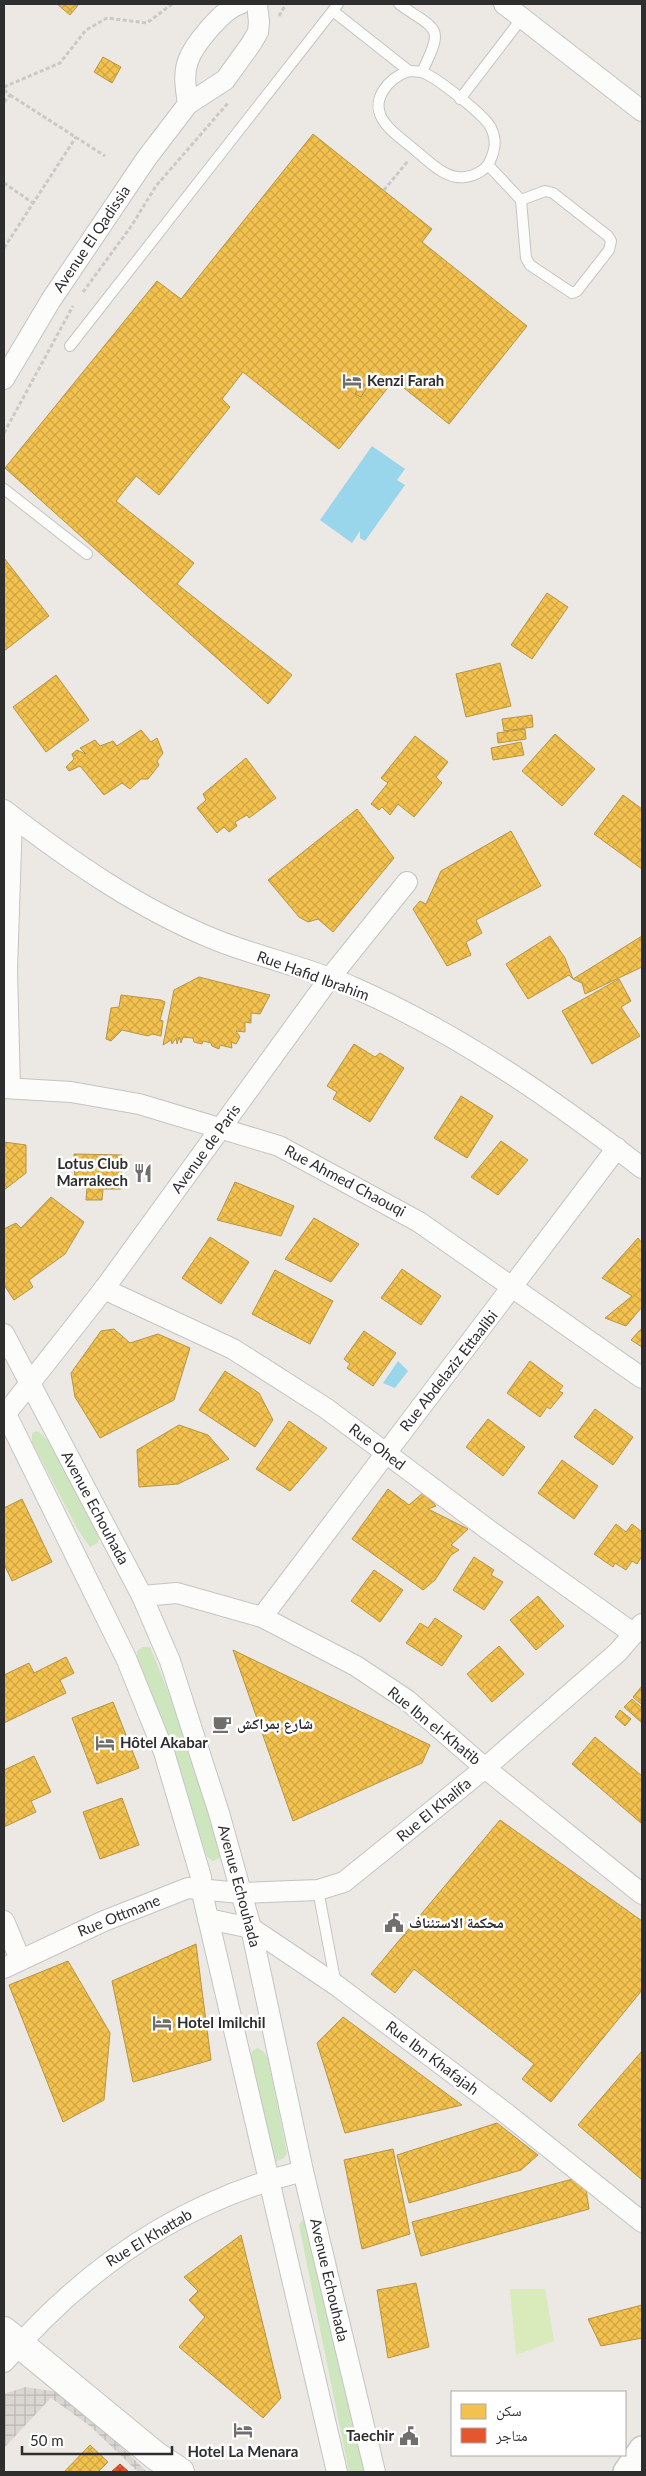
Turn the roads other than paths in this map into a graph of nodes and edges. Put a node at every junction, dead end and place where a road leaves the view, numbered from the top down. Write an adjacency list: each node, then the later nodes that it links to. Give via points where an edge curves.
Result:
1 (240, 4): 10 (street, via 219,16 188,60 185,80)
2 (257, 4): 10 (street, Avenue El Qadissia, via 258,32 251,44 226,80)
3 (399, 4): 8 (lane, via 435,32 436,43)
4 (504, 4): 6 (street)
5 (336, 8): 7 (lane); 14 (lane)
6 (522, 18): 9 (lane); 11 (street)
7 (409, 71): 8 (lane); 12 (lane, via 396,75 380,95 383,121 416,151 452,176 466,178)
8 (422, 72): 9 (lane)
9 (460, 99): 12 (lane, via 491,127 494,153)
10 (188, 104): 15 (street, Avenue El Qadissia, via 98,228)
11 (642, 111)
12 (488, 165): 13 (lane)
13 (521, 200): 13 (lane, via 526,260 569,293 575,292 609,250 610,239 551,191)
14 (70, 346)
15 (4, 379)
16 (4, 489): 17 (lane)
17 (86, 554)
18 (8, 813): 20 (street, Rue Hafid Ibrahim, via 112,886 176,922 253,954); 21 (street)
19 (407, 882): 20 (street, Avenue de Paris)
20 (330, 979): 22 (street, Avenue de Paris); 23 (street, Rue Hafid Ibrahim, via 354,987 488,1058)
21 (7, 1088): 22 (street, Rue Ahmed Chaouqi, via 99,1096)
22 (222, 1128): 25 (street, Rue Ahmed Chaouqi, via 279,1146 419,1222); 26 (street, Avenue de Paris)
23 (617, 1148): 24 (street, Rue Hafid Ibrahim); 25 (street, Rue Abdelaziz Ettaalibi)
24 (642, 1168)
25 (513, 1287): 28 (street, Rue Ahmed Chaouqi); 31 (street, Rue Abdelaziz Ettaalibi)
26 (104, 1290): 29 (street, Avenue de Paris); 31 (street, Rue Ohed, via 233,1349 327,1409)
27 (4, 1334): 29 (street, Avenue Echouhada)
28 (642, 1378)
29 (28, 1383): 30 (street, Avenue de Paris); 32 (street, Avenue Echouhada)
30 (4, 1414): 36 (street, via 126,1658 164,1752 201,1877)
31 (385, 1454): 33 (street, Rue Abdelaziz Ettaalibi); 34 (street, Rue Ohed)
32 (142, 1596): 33 (street, Rue Ibn el-Khatib, via 177,1594); 38 (street, Avenue Echouhada, via 170,1661 220,1813)
33 (262, 1617): 35 (street, Rue Ibn el-Khatib, via 356,1666 408,1700)
34 (638, 1629): 35 (street, Rue El Khalifa, via 618,1652)
35 (485, 1768): 37 (street, Rue El Khalifa, via 344,1882); 39 (street, Rue Ibn el-Khatib)
36 (201, 1888): 38 (street, Rue Ottmane); 40 (street); 43 (street, Rue Ottmane, via 188,1888 104,1921)
37 (318, 1890): 38 (street, Rue El Khalifa); 44 (lane)
38 (240, 1893): 42 (street, Avenue Echouhada)
39 (642, 1894)
40 (208, 1918): 42 (street, Rue Ibn Khafajah); 46 (street)
41 (4, 1921): 43 (street)
42 (251, 1928): 44 (street, Rue Ibn Khafajah); 45 (street, Avenue Echouhada)
43 (12, 1963)
44 (336, 1986): 47 (street, Rue Ibn Khafajah, via 507,2114)
45 (303, 2171): 46 (street, Rue El Khattab); 53 (street, Avenue Echouhada)
46 (270, 2180): 48 (street, Rue El Khattab, via 193,2211 136,2242 75,2288); 52 (street)
47 (642, 2222)
48 (9, 2346): 50 (main road)
49 (642, 2449): 54 (street)
50 (163, 2464): 51 (main road)
51 (180, 2472)
52 (336, 2472)
53 (375, 2472)
54 (626, 2472)

